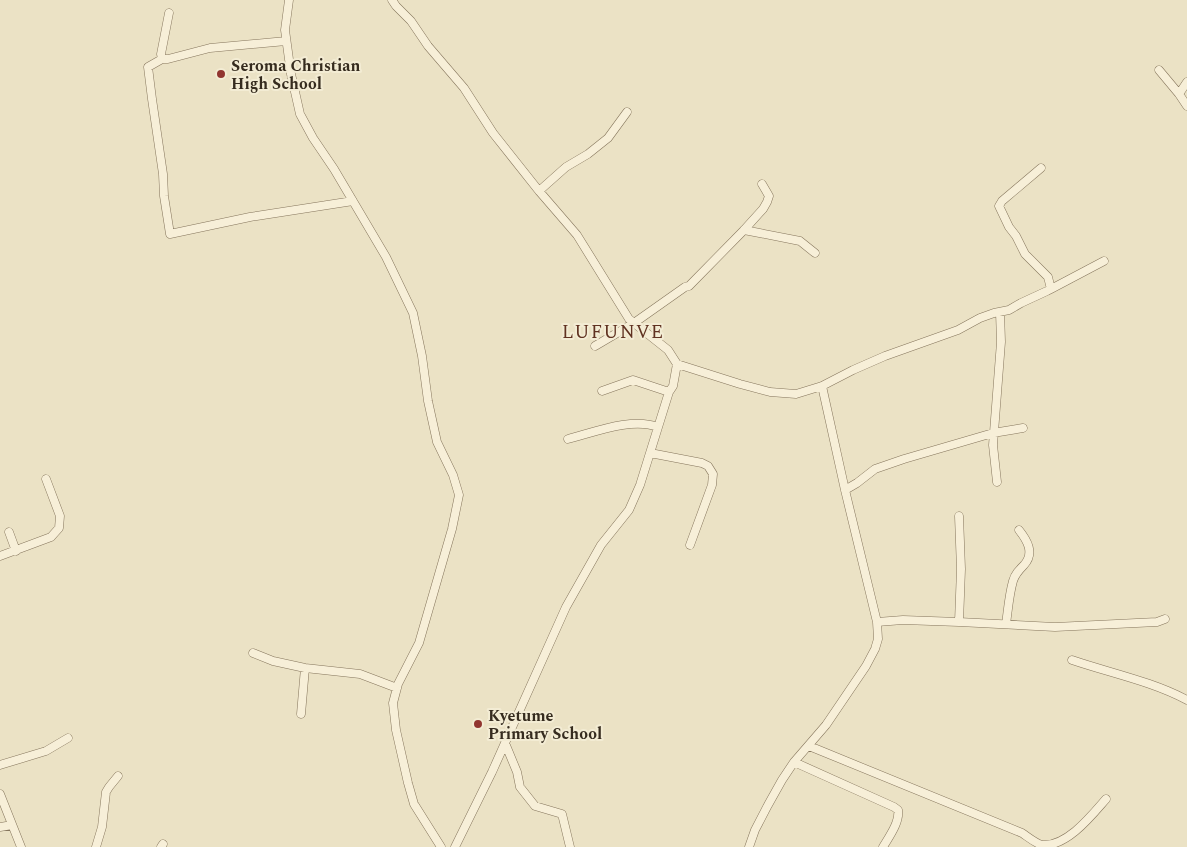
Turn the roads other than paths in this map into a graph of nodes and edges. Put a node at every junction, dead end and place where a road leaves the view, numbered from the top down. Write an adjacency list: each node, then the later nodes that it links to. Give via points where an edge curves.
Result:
1 (289, 0): 4 (street)
2 (392, 0): 13 (street, via 464,88 493,133)
3 (169, 13): 5 (street)
4 (286, 41): 5 (street, via 210,48); 14 (street, via 300,114)
5 (162, 59): 14 (street, via 148,67 170,234 250,217)
6 (1159, 70): 8 (street)
7 (1187, 82): 8 (street)
8 (1179, 94): 9 (street)
9 (1187, 106)
10 (627, 112): 13 (street, via 608,138 566,167)
11 (1041, 168): 18 (street, via 999,206 1025,254 1048,277)
12 (762, 184): 15 (street, via 768,202)
13 (539, 191): 20 (street, via 577,235)
14 (353, 201): 47 (street, via 386,257 413,314 437,442 459,495 419,643)
15 (744, 230): 16 (street, via 800,241); 20 (street, via 689,286)
16 (815, 253)
17 (1104, 261): 18 (street)
18 (1051, 289): 19 (street)
19 (1000, 312): 23 (street, via 885,356); 28 (street, via 1001,342)
20 (634, 323): 21 (street); 22 (street, via 668,350)
21 (595, 346)
22 (677, 364): 23 (street, via 770,392 796,394); 25 (street)
23 (822, 386): 33 (street)
24 (602, 392): 25 (street, via 633,380)
25 (669, 392): 26 (street)
26 (658, 427): 29 (street, via 632,424); 30 (street)
27 (1023, 428): 28 (street)
28 (993, 433): 32 (street); 33 (street, via 875,469)
29 (568, 439)
30 (650, 453): 37 (street, via 702,463 713,474); 51 (street, via 629,510 601,545 566,607)
31 (46, 479): 38 (street, via 60,516 59,528 51,537)
32 (997, 482)
33 (845, 490): 41 (street)
34 (958, 516): 42 (street, via 961,568)
35 (1019, 530): 43 (street, via 1029,546 1029,554 1026,563 1015,574)
36 (9, 532): 38 (street)
37 (690, 545)
38 (16, 550): 39 (street)
39 (0, 556)
40 (1165, 619): 43 (street, via 1055,628)
41 (877, 622): 42 (street); 52 (street, via 878,639 866,666)
42 (959, 622): 43 (street)
43 (1006, 624)
44 (253, 653): 46 (street)
45 (1072, 660): 48 (street)
46 (305, 668): 47 (street, via 360,674); 49 (street)
47 (397, 688): 60 (street, via 393,703 396,730 408,783 414,804)
48 (1187, 700)
49 (301, 714)
50 (68, 738): 54 (street, via 46,751)
51 (505, 743): 63 (street); 64 (street, via 520,787 536,806 562,814)
52 (809, 746): 53 (street); 57 (street, via 1022,833 1043,846 1052,847 1073,837)
53 (794, 762): 65 (street, via 768,805); 66 (street, via 898,810 897,821)
54 (0, 765)
55 (118, 776): 62 (street, via 106,792)
56 (0, 794): 58 (street)
57 (1106, 799)
58 (12, 825): 59 (street); 61 (street)
59 (0, 827)
60 (436, 845)
61 (21, 847)
62 (96, 847)
63 (455, 847)
64 (570, 847)
65 (749, 847)
66 (883, 847)

